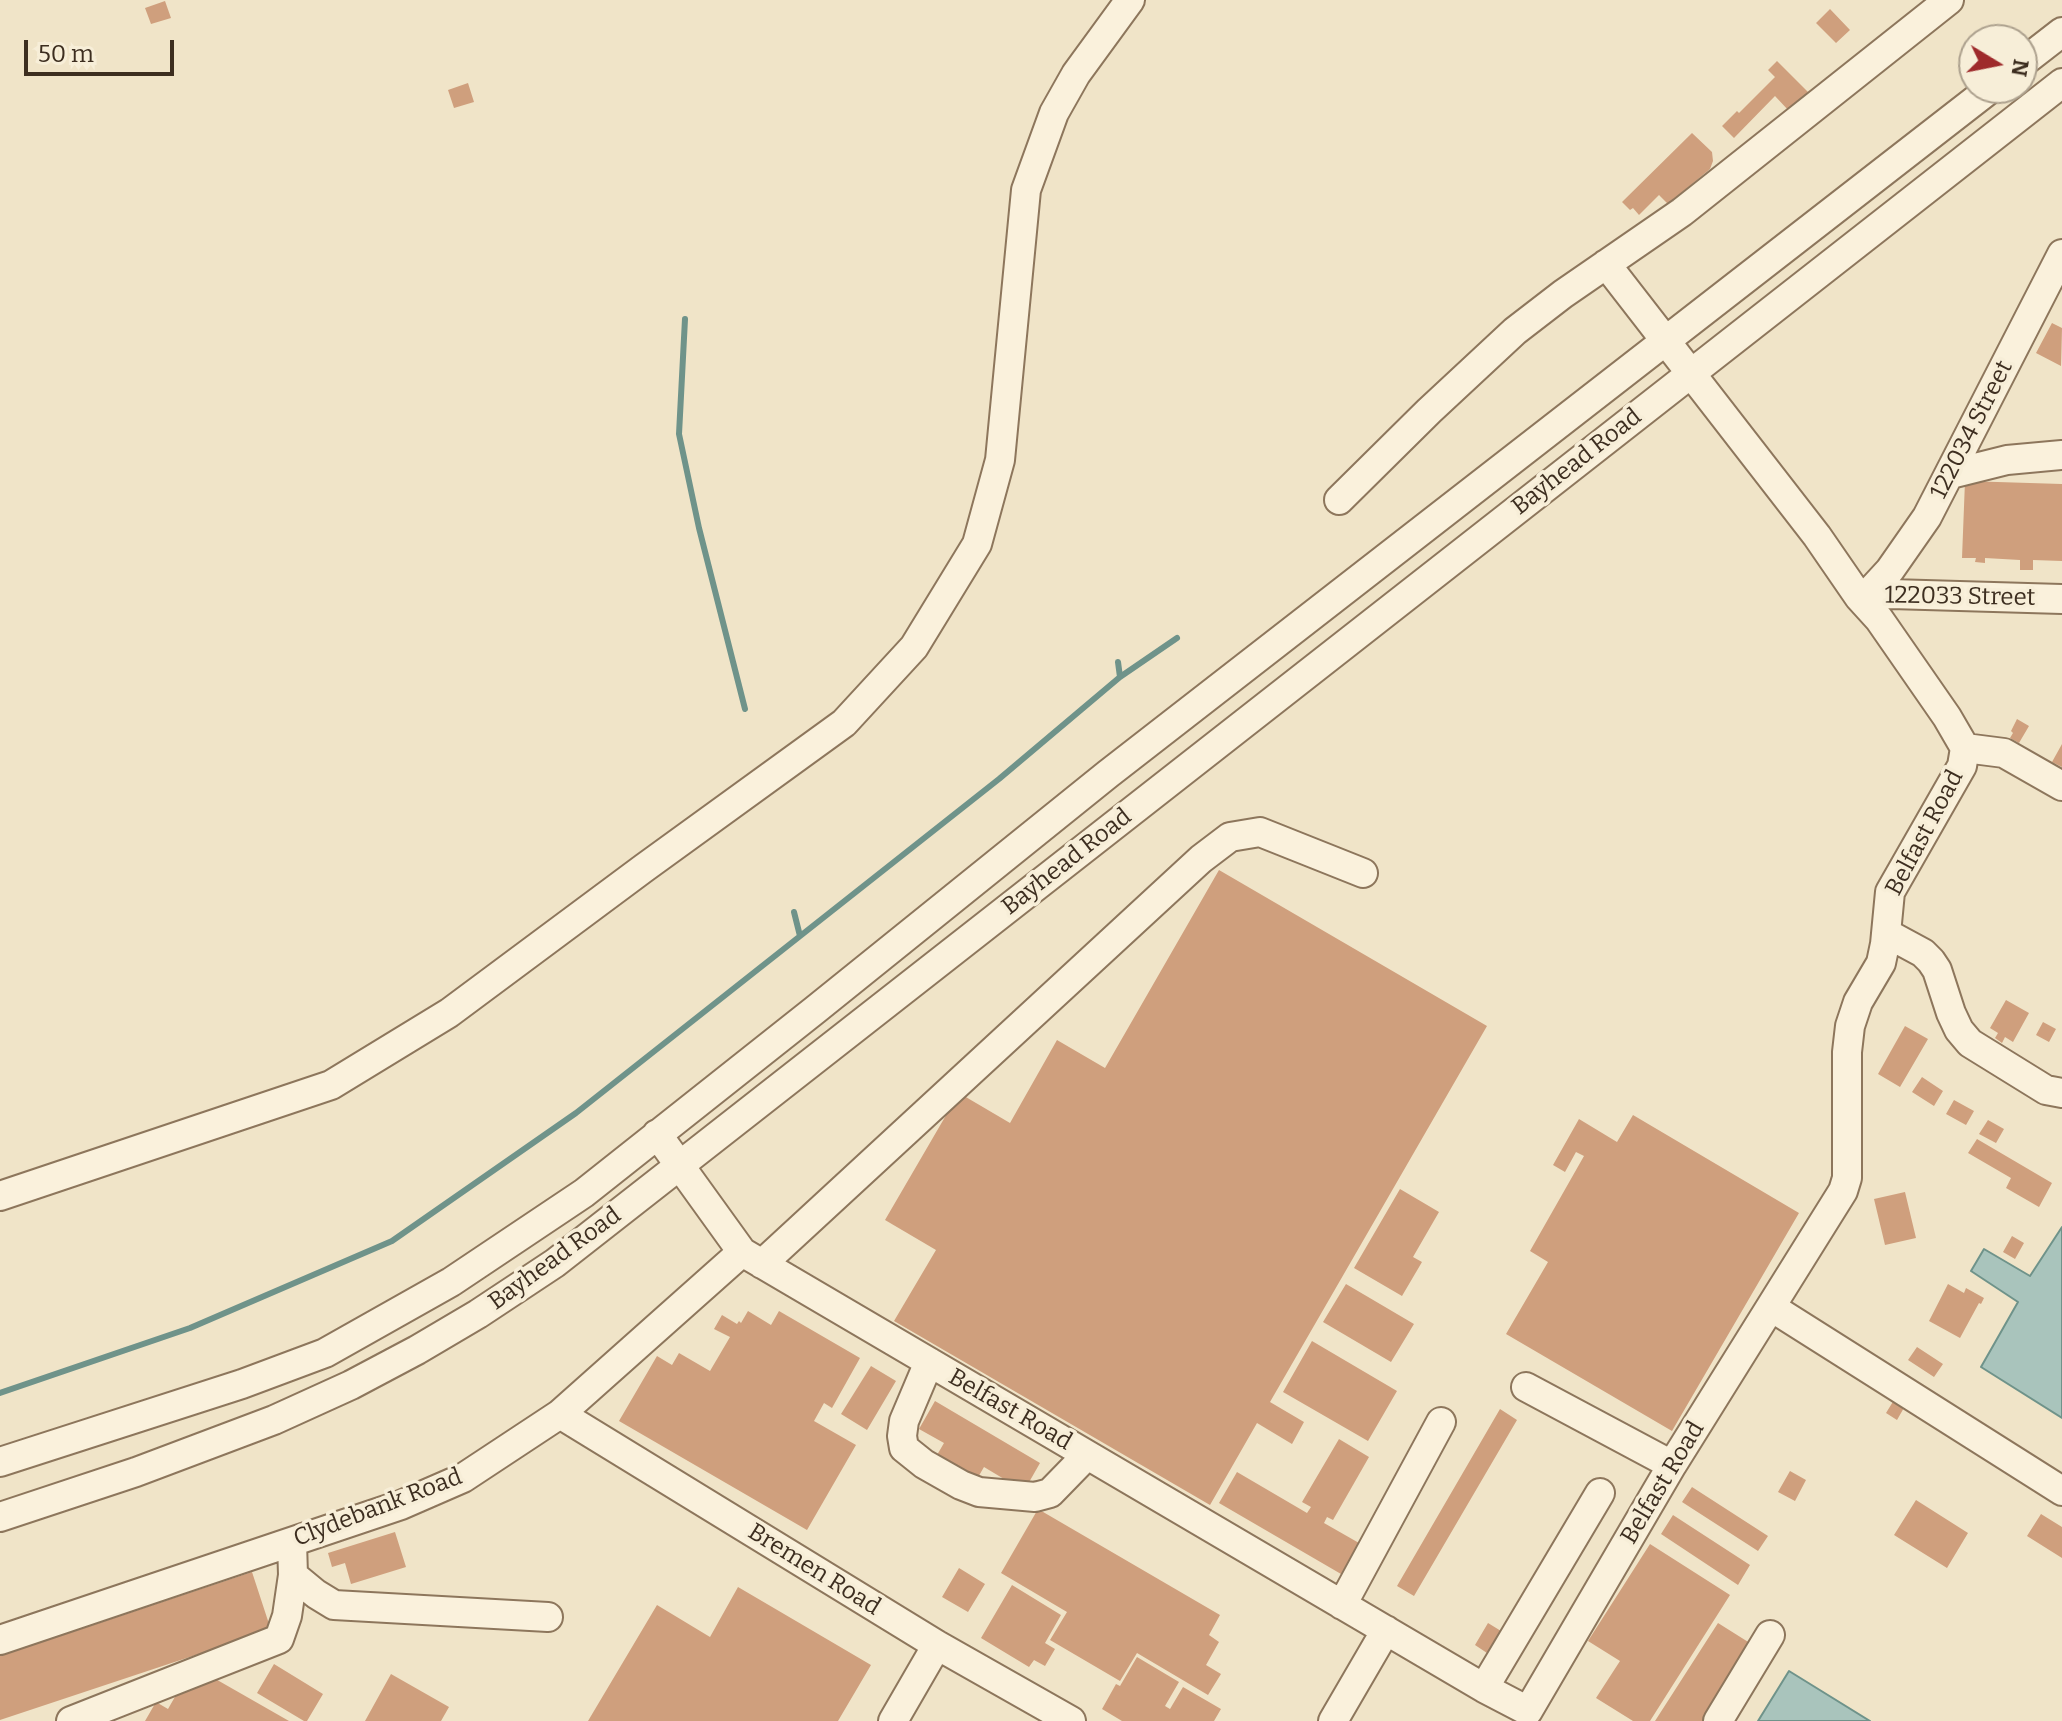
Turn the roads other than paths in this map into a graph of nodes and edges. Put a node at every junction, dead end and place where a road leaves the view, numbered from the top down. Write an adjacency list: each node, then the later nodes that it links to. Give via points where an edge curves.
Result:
1 (1130, 0): 23 (street, via 1054,113 1026,190 1000,460 977,544 914,647 844,723 449,1013 331,1085)
2 (1949, 0): 8 (street, via 1682,212)
3 (2062, 32): 4 (street)
4 (2038, 51)
5 (2062, 83): 10 (street, Bayhead Road)
6 (1970, 104): 9 (street, Bayhead Road)
7 (2062, 254): 12 (street, 122034 Street)
8 (1606, 264): 9 (street, Belfast Road); 13 (street, via 1515,331)
9 (1666, 341): 10 (street, Belfast Road); 21 (street, Bayhead Road, via 1108,774)
10 (1690, 373): 14 (street, Belfast Road); 22 (street, Bayhead Road)
11 (2062, 455): 12 (street, via 2007,460)
12 (1951, 474): 14 (street, 122034 Street, via 1910,543)
13 (1339, 500)
14 (1862, 596): 15 (street, 122033 Street); 16 (street, Belfast Road)
15 (2062, 599)
16 (1965, 748): 17 (street, via 2004,753); 19 (street, Belfast Road, via 1962,766 1890,892)
17 (2062, 786)
18 (1363, 873): 24 (street, Clydebank Road, via 1260,832 1230,837)
19 (1886, 933): 20 (street, via 1931,961 1959,1030 1970,1043 2046,1090); 25 (street, Belfast Road, via 1881,963 1850,1026 1845,1187)
20 (2062, 1093)
21 (657, 1134): 22 (street, Belfast Road); 31 (street, Bayhead Road, via 584,1193 451,1282 325,1353)
22 (679, 1166): 24 (street, Belfast Road); 35 (street, Bayhead Road, via 530,1280 351,1385 246,1431)
23 (0, 1196)
24 (752, 1258): 26 (street, Belfast Road); 28 (street, Clydebank Road)
25 (1771, 1307): 32 (street, Belfast Road); 33 (street)
26 (929, 1362): 30 (street, Belfast Road); 30 (street, via 902,1436 904,1448 924,1464 979,1492 1035,1497 1050,1493)
27 (1526, 1387): 32 (street)
28 (560, 1414): 36 (street, Clydebank Road, via 463,1478); 43 (street, Bremen Road)
29 (1441, 1422): 38 (street)
30 (1087, 1455): 38 (street, Belfast Road)
31 (0, 1462)
32 (1672, 1465): 45 (street, Belfast Road)
33 (2062, 1491)
34 (1600, 1493): 44 (street)
35 (0, 1517)
36 (292, 1542): 37 (street); 42 (street, Clydebank Road)
37 (293, 1575): 39 (street, via 334,1605); 46 (street, via 279,1639)
38 (1342, 1605): 40 (street, Belfast Road)
39 (548, 1617)
40 (1386, 1630): 44 (street, Belfast Road); 49 (street)
41 (1770, 1635): 50 (street)
42 (0, 1640)
43 (937, 1645): 47 (street); 48 (street, Bremen Road)
44 (1484, 1688): 45 (street, Belfast Road)
45 (1537, 1716)
46 (71, 1721)
47 (893, 1721)
48 (1071, 1721)
49 (1333, 1721)
50 (1718, 1721)

